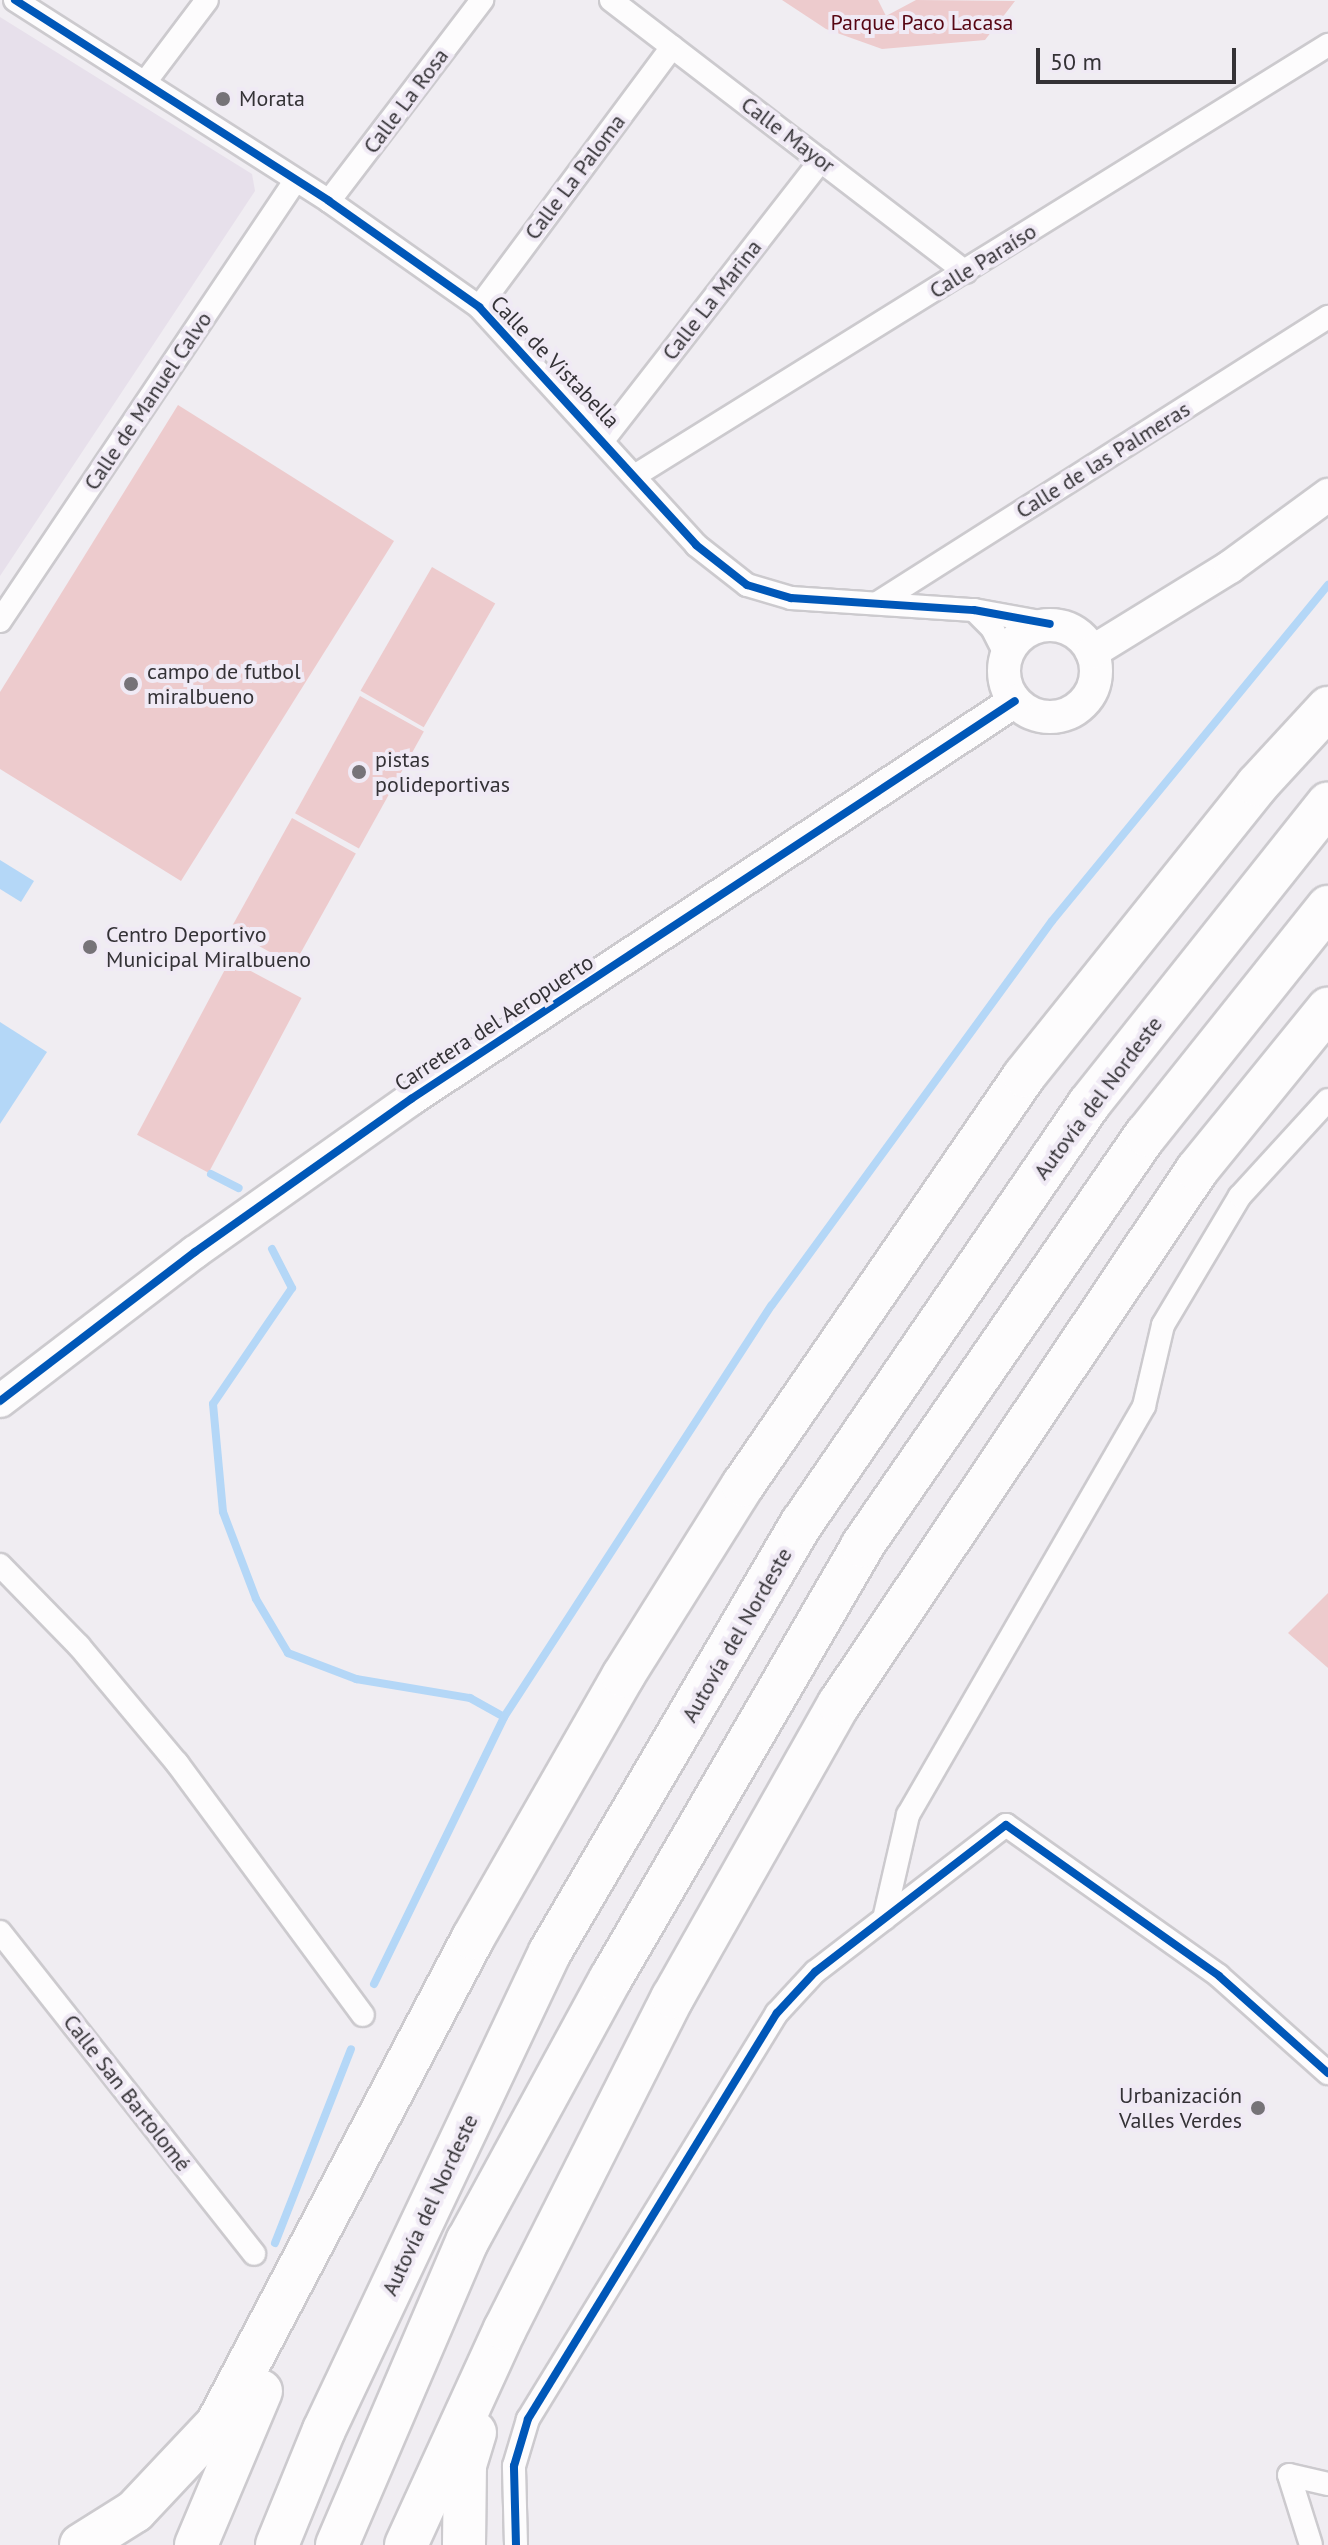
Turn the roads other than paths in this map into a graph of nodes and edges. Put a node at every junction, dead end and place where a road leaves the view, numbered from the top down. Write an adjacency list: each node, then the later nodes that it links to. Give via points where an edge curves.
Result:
1 (15, 0): 5 (street, Calle de Vistabella)
2 (207, 0): 8 (street)
3 (482, 0): 11 (street, Calle La Rosa)
4 (611, 0): 7 (street, Calle Mayor)
5 (43, 8): 8 (street, Calle de Vistabella)
6 (1328, 45): 12 (street, Calle Paraíso)
7 (672, 47): 9 (street, Calle Mayor); 13 (street, Calle La Paloma)
8 (146, 81): 10 (street, Calle de Vistabella)
9 (821, 160): 12 (street, Calle Mayor); 15 (street, Calle La Marina)
10 (295, 181): 11 (street, Calle de Vistabella); 20 (street, Calle de Manuel Calvo)
11 (329, 201): 13 (street, Calle de Vistabella)
12 (966, 272): 16 (street, Calle Paraíso)
13 (479, 307): 15 (street, Calle de Vistabella)
14 (1328, 317): 18 (street, Calle de las Palmeras)
15 (604, 439): 16 (street, Calle de Vistabella)
16 (636, 475): 18 (street, Calle de Vistabella, via 696,545 747,585 791,598)
17 (1328, 495): 22 (street, via 1230,567)
18 (879, 602): 19 (street, Calle de Vistabella)
19 (974, 610): 21 (street, Calle de Vistabella); 23 (street, via 992,628)
20 (0, 621)
21 (1050, 624): 22 (street, via 1074,631); 23 (street, via 1025,632)
22 (1092, 652): 24 (street, via 1095,679 1078,707 1043,716)
23 (1006, 655): 24 (street, via 1005,679)
24 (1015, 701): 30 (street, Carretera del Aeropuerto, via 411,1099)
25 (1328, 708): 36 (highway, via 1257,785 1024,1076 743,1485 623,1676 473,1938)
26 (1328, 804): 42 (highway, Autovía del Nordeste, via 1089,1104 802,1523 550,1952 324,2430)
27 (1328, 907): 43 (highway, via 1146,1135 862,1546 611,1978 468,2240)
28 (1328, 1009): 38 (highway, via 1197,1170 839,1704 673,1997)
29 (1328, 1100): 32 (street, via 1240,1196 1163,1325 1144,1406 908,1815)
30 (2, 1397)
31 (5, 1573): 34 (street, via 177,1763)
32 (884, 1919): 35 (street, via 1006,1825 1219,1976); 46 (street, via 815,1972 777,2013 541,2394 519,2441 514,2466)
33 (0, 1932): 37 (street, Calle San Bartolomé)
34 (363, 2015)
35 (1328, 2073)
36 (333, 2211): 40 (highway, via 217,2424 135,2511); 41 (highway)
37 (254, 2254)
38 (505, 2329): 44 (highway); 45 (highway, via 465,2465)
39 (1328, 2484): 47 (street, via 1289,2475)
40 (81, 2545)
41 (196, 2545)
42 (277, 2545)
43 (337, 2545)
44 (406, 2545)
45 (464, 2545)
46 (516, 2545)
47 (1311, 2545)

